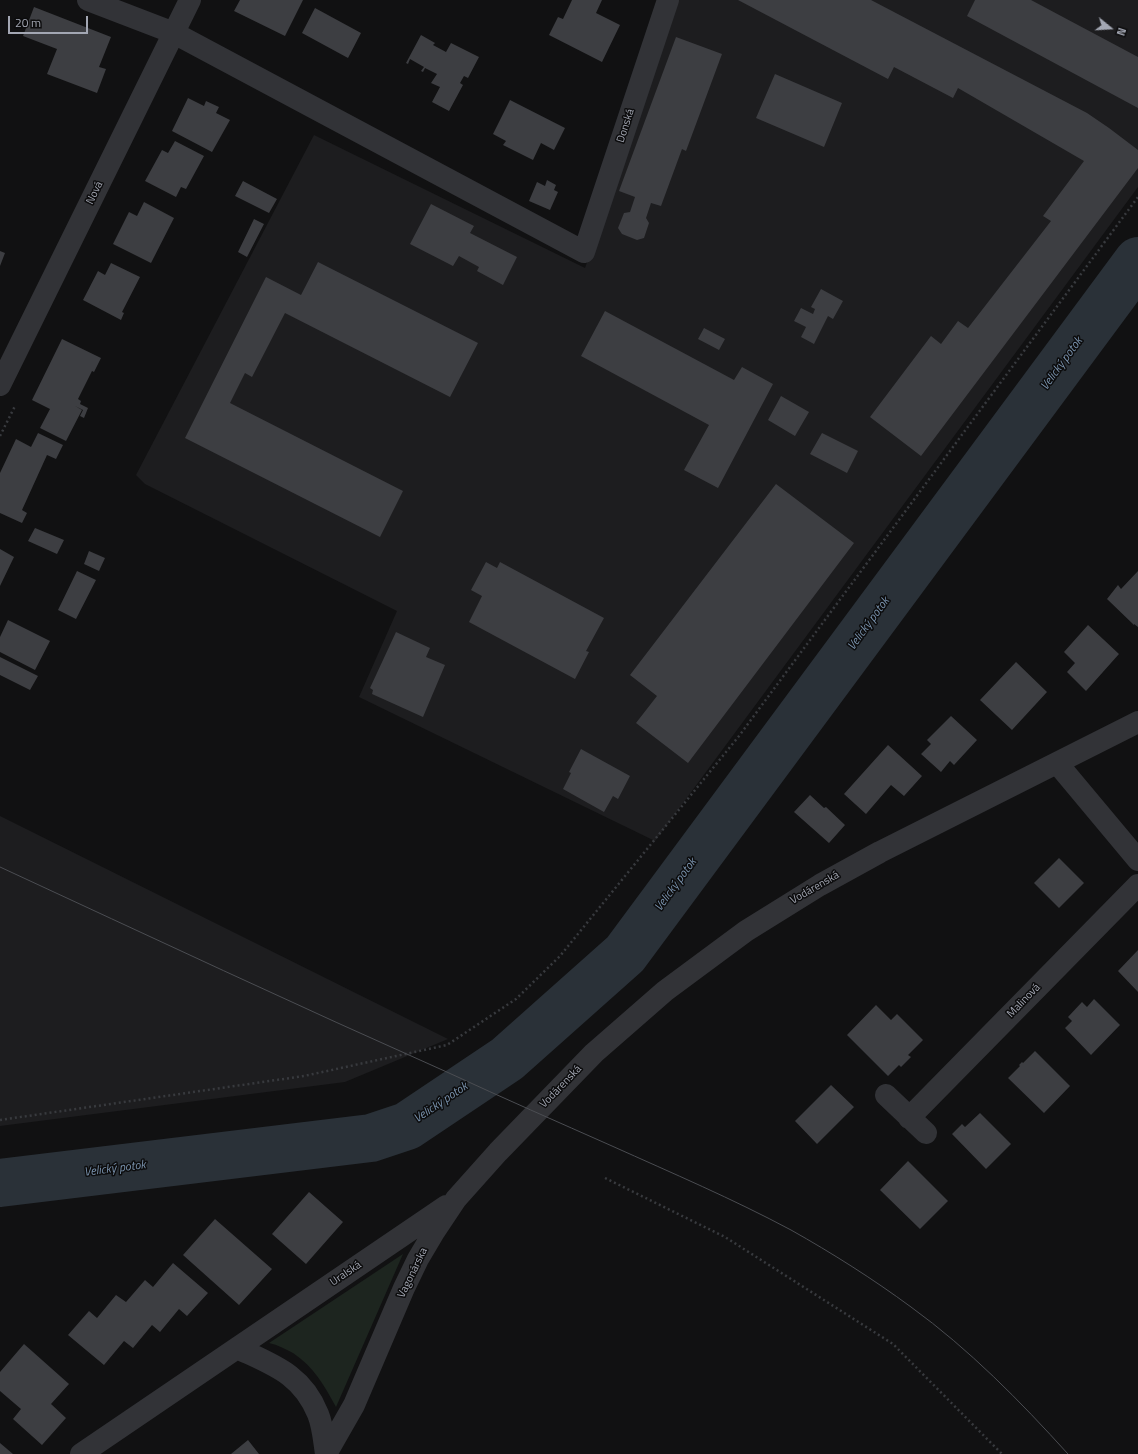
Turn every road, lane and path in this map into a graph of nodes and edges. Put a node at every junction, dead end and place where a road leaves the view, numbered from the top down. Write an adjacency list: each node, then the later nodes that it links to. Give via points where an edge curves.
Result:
1 (88, 0): 4 (street)
2 (190, 0): 4 (street, Nová)
3 (668, 0): 4 (street, Donská, via 584,252)
4 (174, 33): 6 (street, Nová)
5 (1138, 197): 14 (path, via 739,736 560,956 516,999 447,1045 304,1076)
6 (0, 385)
7 (1138, 722): 8 (street, Vodárenská)
8 (1057, 763): 9 (street); 12 (street, Vodárenská, via 880,852 746,930 665,991 594,1053)
9 (1138, 860)
10 (1138, 885): 13 (street, Malinová)
11 (886, 1096): 13 (street)
12 (534, 1115): 17 (street, Vagonárska)
13 (910, 1118): 15 (street)
14 (0, 1120)
15 (926, 1133)
16 (606, 1178): 21 (path, via 725,1237 893,1344)
17 (456, 1199): 18 (street, Uralská); 20 (street, Vagonárska, via 418,1259 354,1405)
18 (237, 1348): 19 (street, Uralská); 20 (street, via 278,1367 294,1378 308,1395 318,1415)
19 (81, 1454)
20 (326, 1454)
21 (1002, 1454)

